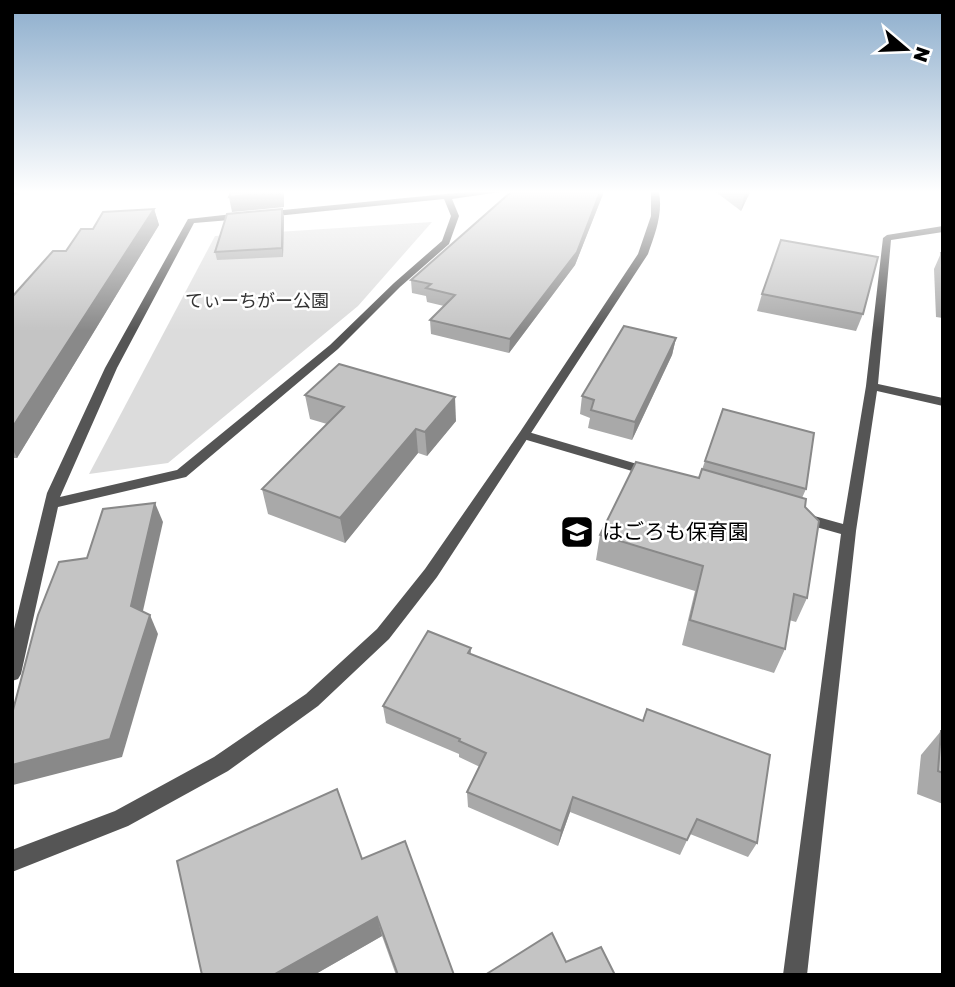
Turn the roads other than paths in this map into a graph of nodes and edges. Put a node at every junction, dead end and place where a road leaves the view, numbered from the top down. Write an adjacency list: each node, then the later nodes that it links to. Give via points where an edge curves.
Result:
1 (182, 238): 9 (street, via 111,368)
2 (447, 238): 9 (street, via 334,347 181,474)
3 (648, 238): 7 (street, via 643,254)
4 (887, 238): 5 (street)
5 (872, 386): 6 (street); 11 (street)
6 (943, 402)
7 (525, 435): 8 (street); 13 (street, via 383,634 312,700 221,764 121,819)
8 (662, 476)
9 (51, 504): 12 (street)
10 (782, 511): 11 (street)
11 (849, 531): 14 (street)
12 (12, 674)
13 (12, 861)
14 (795, 975)

